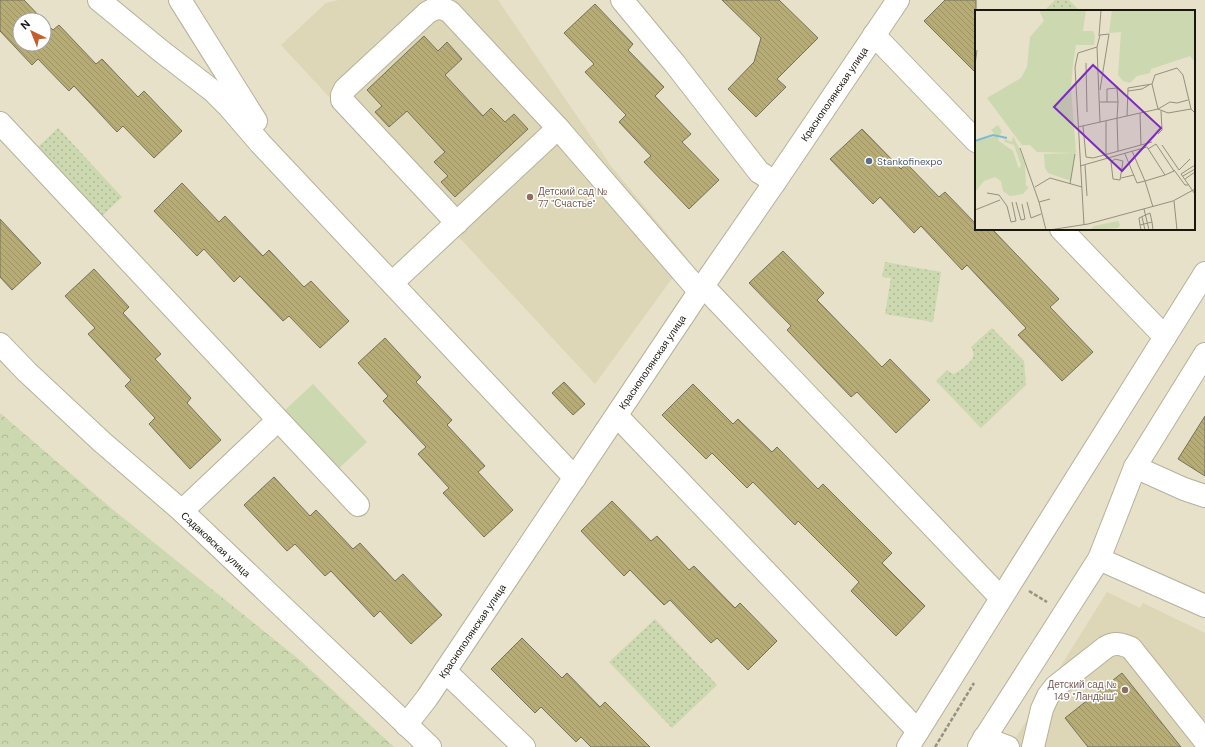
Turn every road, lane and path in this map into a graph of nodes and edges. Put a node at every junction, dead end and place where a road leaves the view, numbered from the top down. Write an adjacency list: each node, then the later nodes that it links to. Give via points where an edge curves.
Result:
1 (99, 0): 9 (street, via 213,91)
2 (180, 0): 9 (street)
3 (622, 0): 10 (street, via 759,172)
4 (898, 0): 5 (street, Краснополянская улица)
5 (874, 35): 8 (street); 10 (street, Краснополянская улица)
6 (0, 123): 20 (street)
7 (558, 128): 11 (street); 11 (street, via 450,12 442,8 434,8 427,13 346,89 342,94 342,100); 15 (street)
8 (975, 140)
9 (290, 175): 14 (street)
10 (775, 182): 15 (street, Краснополянская улица)
11 (457, 223): 14 (street)
12 (1062, 230): 16 (street)
13 (1205, 273): 16 (street)
14 (392, 283): 22 (street)
15 (701, 289): 19 (street, Краснополянская улица); 27 (street)
16 (1165, 337): 27 (street)
17 (0, 344): 25 (street, Садаковская улица, via 102,442)
18 (1205, 354): 21 (street)
19 (616, 416): 22 (street, Краснополянская улица); 32 (street)
20 (278, 420): 24 (street); 25 (street)
21 (1135, 467): 23 (street, via 1184,490); 26 (street)
22 (575, 478): 30 (street, Краснополянская улица)
23 (1205, 496)
24 (358, 505)
25 (182, 511): 31 (street, Садаковская улица)
26 (1099, 559): 28 (street); 29 (street)
27 (1006, 589): 29 (path); 32 (street)
28 (1205, 606)
29 (1064, 613): 34 (street)
30 (445, 671): 31 (street, Краснополянская улица); 36 (street)
31 (406, 725): 35 (street, Садаковская улица)
32 (913, 739)
33 (1205, 742): 38 (street, via 1132,648 1114,644 1106,647 1048,696)
34 (982, 743): 37 (street)
35 (430, 747)
36 (524, 747)
37 (1008, 747)
38 (1032, 747)

